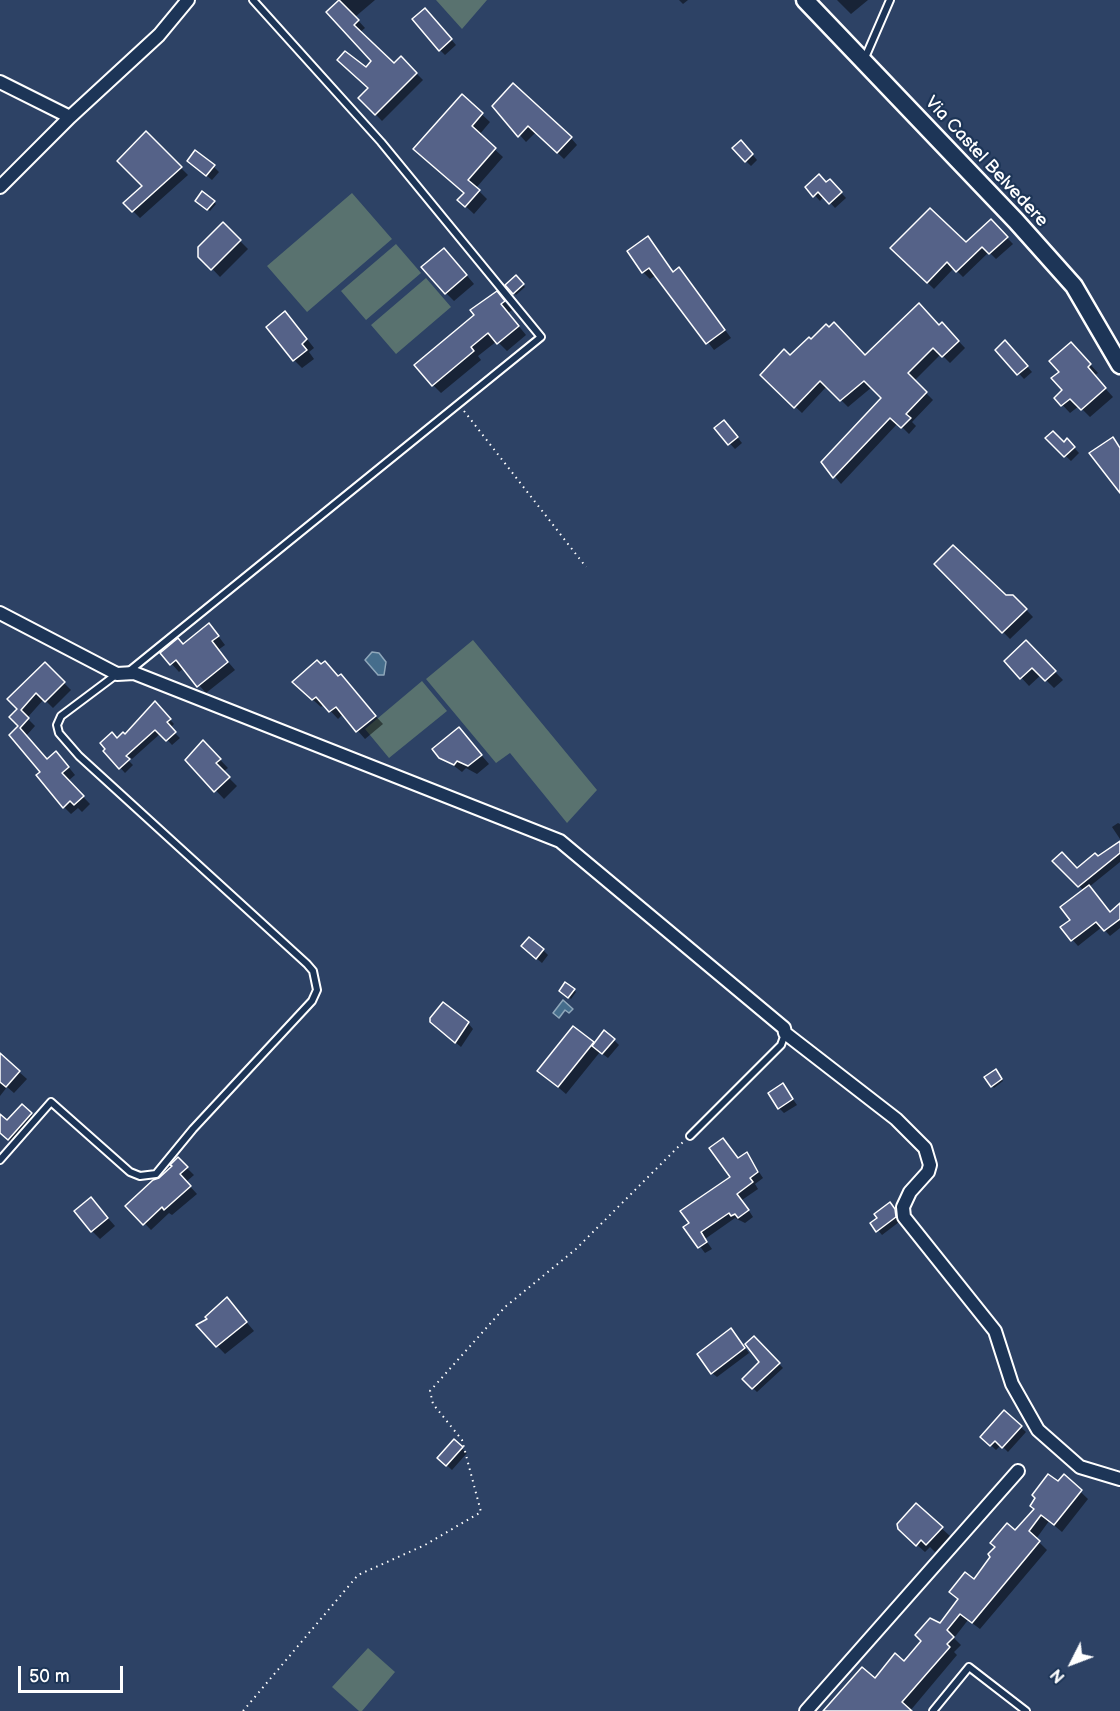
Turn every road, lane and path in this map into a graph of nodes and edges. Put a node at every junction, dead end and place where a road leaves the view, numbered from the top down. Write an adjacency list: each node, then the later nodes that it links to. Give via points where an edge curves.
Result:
1 (188, 0): 7 (street, via 159,35)
2 (253, 0): 10 (lane, via 381,142 541,337)
3 (805, 0): 5 (street, Via Castel Belvedere)
4 (890, 0): 5 (lane)
5 (863, 61): 9 (street, Via Castel Belvedere, via 1074,285)
6 (0, 82): 7 (street)
7 (70, 117): 8 (street)
8 (0, 187)
9 (1120, 365)
10 (459, 404): 11 (path); 13 (lane)
11 (586, 567)
12 (0, 613): 13 (street)
13 (121, 674): 14 (street, via 134,673 560,841 784,1028); 16 (lane, via 61,716 59,733 79,756 307,964 313,971 317,990 156,1174 140,1176 130,1172 51,1102)
14 (785, 1033): 15 (lane, via 781,1045); 18 (street, via 896,1119 926,1148 928,1172 910,1192 903,1207 904,1218 996,1331 1011,1384 1038,1430 1080,1467)
15 (690, 1136): 19 (path, via 576,1248 505,1307 430,1391 433,1404 462,1440 482,1512 424,1545 358,1575)
16 (0, 1160)
17 (1018, 1471): 20 (street)
18 (1120, 1479)
19 (243, 1711)
20 (806, 1711)
21 (933, 1711): 22 (lane, via 969,1667)
22 (1026, 1711)

